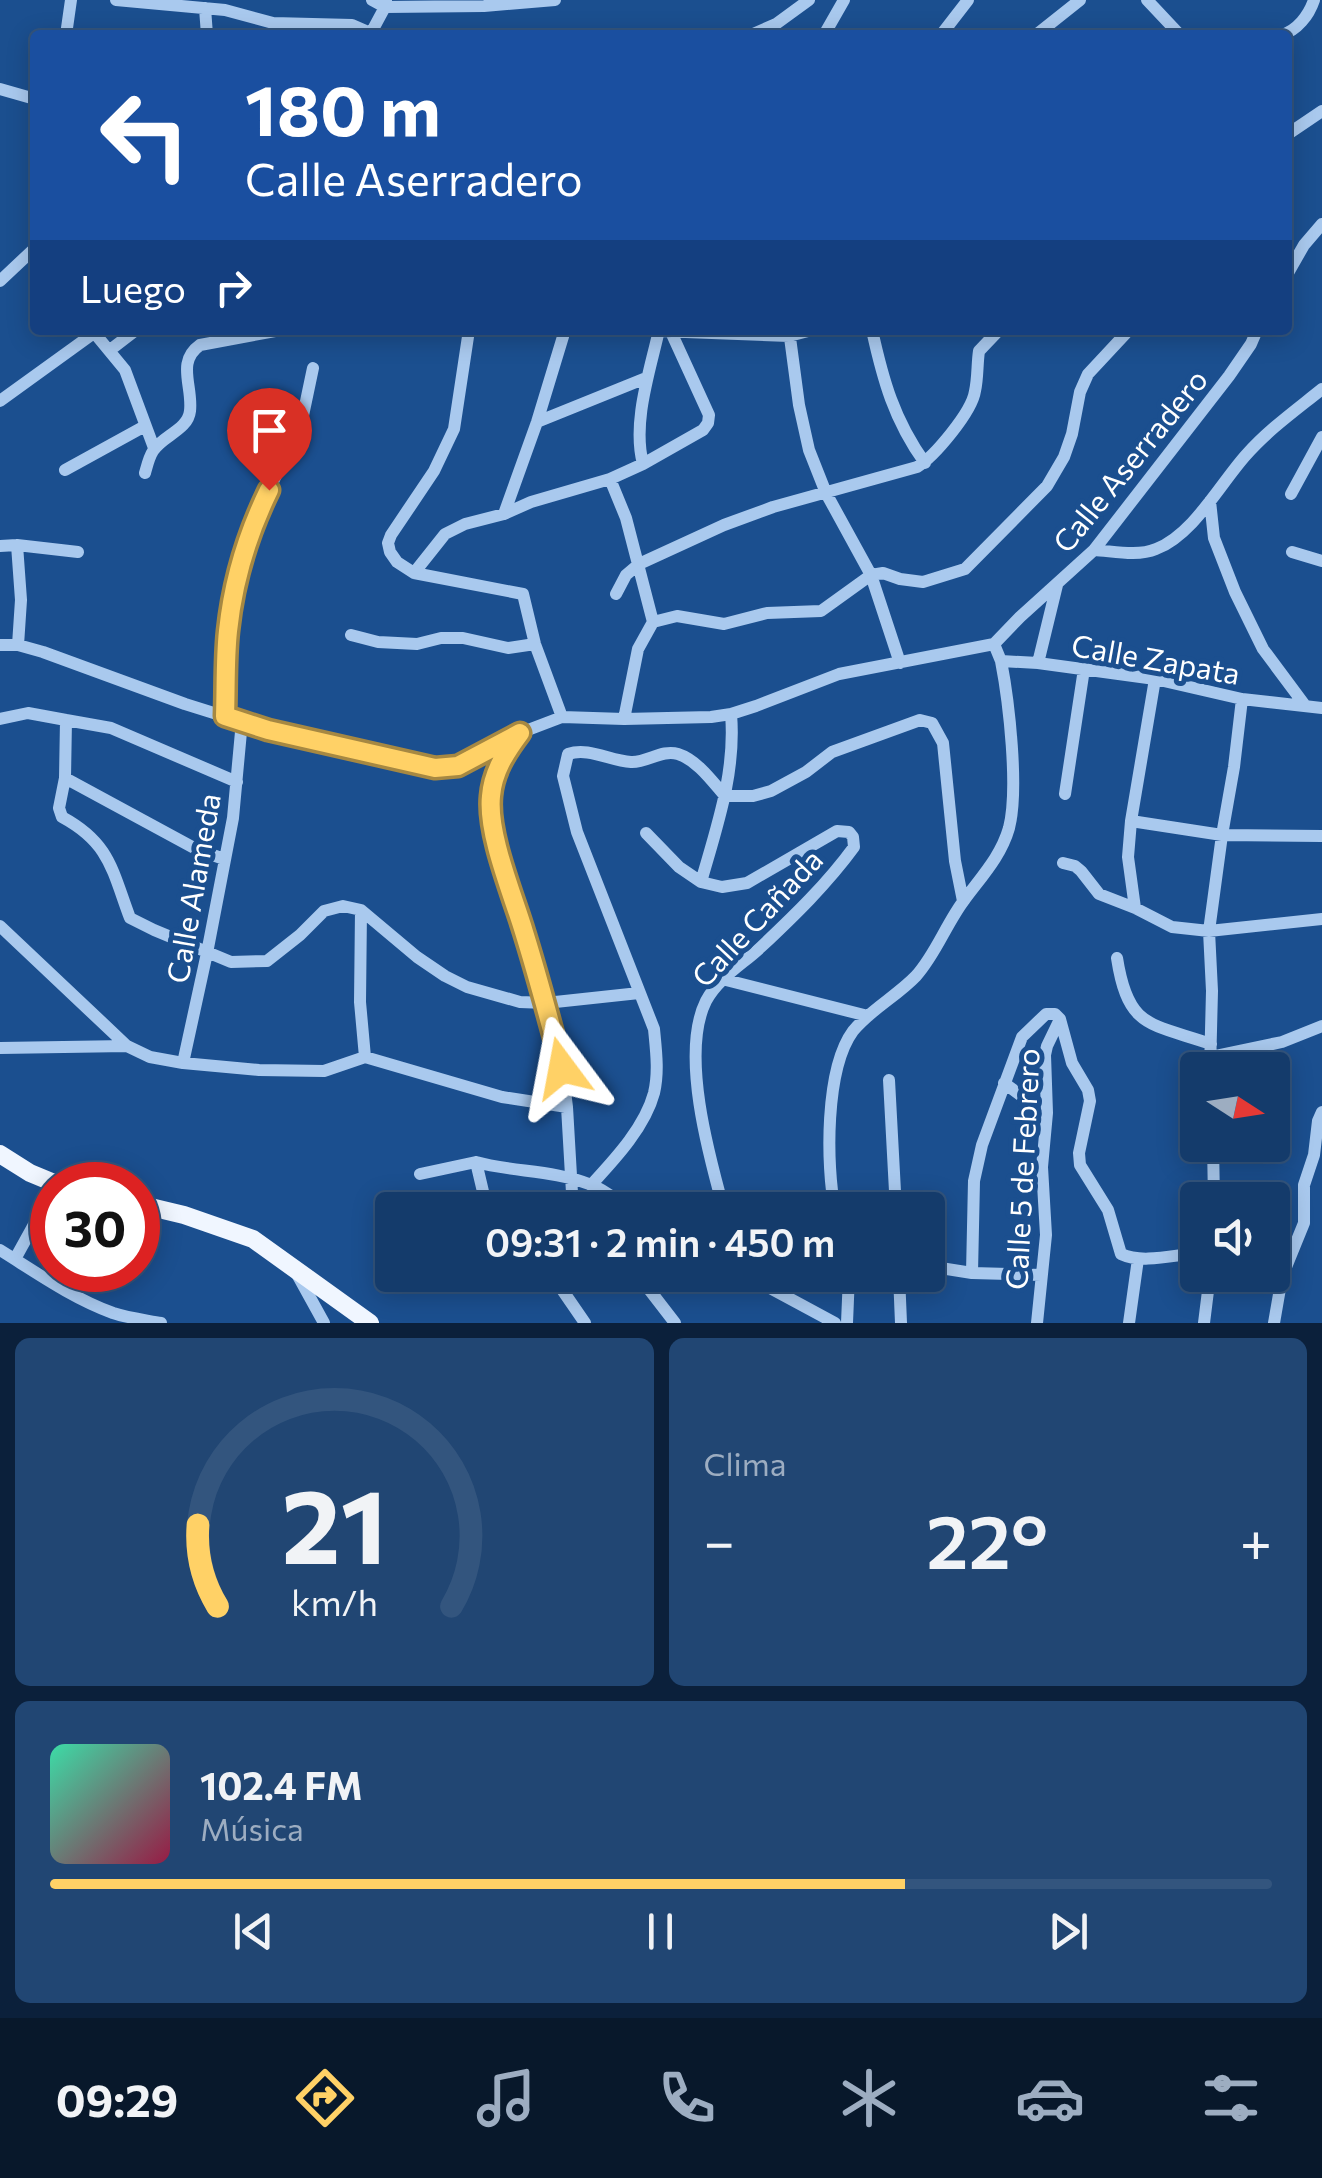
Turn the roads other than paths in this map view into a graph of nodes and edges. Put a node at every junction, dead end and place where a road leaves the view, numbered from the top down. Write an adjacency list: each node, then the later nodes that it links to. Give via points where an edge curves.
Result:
1 (72, 0): 13 (street)
2 (116, 0): 11 (street)
3 (555, 0): 10 (street, via 484,6)
4 (808, 0): 17 (street)
5 (844, 0): 18 (street)
6 (968, 0): 19 (street)
7 (1080, 0): 20 (street)
8 (1147, 0): 21 (street)
9 (1314, 0): 22 (street)
10 (381, 2): 16 (street)
11 (205, 8): 12 (street); 14 (street)
12 (309, 29): 15 (street)
13 (67, 30)
14 (207, 30)
15 (364, 30)
16 (374, 30)
17 (762, 30)
18 (827, 30)
19 (946, 30)
20 (1042, 30)
21 (1175, 30)
22 (1292, 30)
23 (0, 89): 24 (street)
24 (30, 98)
25 (1322, 112): 26 (street)
26 (1292, 131)
27 (1322, 224): 29 (street)
28 (30, 255): 30 (street)
29 (1292, 265)
30 (0, 281)
31 (88, 335): 50 (street)
32 (97, 335): 46 (street)
33 (130, 335): 46 (street)
34 (254, 335): 54 (street, via 190,352 190,413)
35 (468, 335): 71 (street, via 454,429 388,543 397,562)
36 (564, 335): 51 (street)
37 (662, 335): 48 (street)
38 (665, 335): 56 (street, via 708,423)
39 (731, 335): 40 (street)
40 (757, 335)
41 (789, 335): 60 (street, via 809,450)
42 (873, 335): 55 (street, via 891,404)
43 (995, 335): 55 (street, via 979,351 975,396)
44 (1124, 335): 72 (street, via 1088,374 1064,457 1046,486 965,569 923,582)
45 (1256, 335): 66 (street, Calle Aserradero)
46 (110, 350): 52 (street)
47 (313, 368): 90 (street, via 301,425 253,522 228,631)
48 (646, 378): 51 (street); 56 (street)
49 (1322, 389): 62 (street, via 1248,452)
50 (0, 401)
51 (536, 422): 63 (street)
52 (145, 426): 54 (street); 57 (street)
53 (1322, 437): 61 (street)
54 (154, 448): 58 (street)
55 (925, 462): 60 (street)
56 (643, 464): 59 (street)
57 (65, 470)
58 (145, 473)
59 (610, 479): 63 (street); 70 (street)
60 (826, 493): 70 (street, via 724,525); 72 (street)
61 (1291, 494)
62 (1210, 500): 66 (street, via 1155,550); 87 (street, via 1214,538 1236,592 1263,650)
63 (504, 514): 71 (street, via 445,534)
64 (17, 545): 65 (street); 67 (street); 80 (street)
65 (0, 546)
66 (1094, 550): 73 (street, Calle Aserradero)
67 (78, 552)
68 (1292, 552): 69 (street)
69 (1322, 561)
70 (639, 564): 74 (street); 75 (street)
71 (414, 573): 77 (street, via 523,594)
72 (870, 575): 75 (street, via 821,611 724,624 677,616); 82 (street)
73 (1058, 585): 78 (street, Calle Aserradero); 83 (street)
74 (616, 594)
75 (653, 622): 93 (street, via 638,650)
76 (351, 635): 77 (street, via 417,644 463,638 508,648)
77 (536, 644): 92 (street)
78 (994, 644): 81 (street); 82 (street)
79 (0, 645): 80 (street)
80 (18, 645): 90 (street)
81 (1001, 661): 83 (street, Calle Zapata); 108 (street, via 1014,800 999,854)
82 (900, 663): 89 (street, via 839,674)
83 (1038, 663): 84 (street, Calle Zapata)
84 (1084, 669): 85 (street, Calle Zapata); 99 (street)
85 (1155, 679): 86 (street, Calle Zapata); 101 (street)
86 (1242, 698): 87 (street, Calle Zapata); 103 (street)
87 (1304, 704): 88 (street, Calle Zapata)
88 (1322, 708)
89 (731, 714): 93 (street); 100 (street)
90 (225, 716): 95 (street)
91 (0, 718): 94 (street)
92 (562, 718): 93 (street); 96 (street)
93 (624, 719)
94 (66, 720): 97 (street); 98 (street, via 111,728)
95 (242, 722): 96 (street, via 435,768 458,766); 98 (street, Calle Alameda)
96 (520, 733): 118 (street, via 496,772 490,799 494,835)
97 (65, 778): 105 (street); 114 (street, via 62,817 101,846 130,918)
98 (237, 782): 105 (street, Calle Alameda)
99 (1066, 794)
100 (725, 796): 107 (street); 108 (street, via 772,791 832,752 920,720 932,724 944,743); 117 (street, via 682,754 635,763 568,754 563,776 577,832)
101 (1131, 821): 103 (street); 109 (street, via 1128,868)
102 (646, 833): 107 (street)
103 (1222, 835): 104 (street); 113 (street)
104 (1322, 836)
105 (224, 859): 114 (street, Calle Alameda)
106 (1063, 863): 109 (street, via 1081,871 1099,894)
107 (701, 882): 116 (street, Calle Cañada, via 747,883 837,831 853,837 854,847 806,905)
108 (963, 902): 119 (street, via 917,975)
109 (1135, 908): 113 (street, via 1172,927)
110 (361, 910): 114 (street, via 324,911 267,961 230,962); 118 (street, via 467,987); 127 (street)
111 (1322, 919): 113 (street)
112 (0, 926): 122 (street)
113 (1209, 932): 125 (street)
114 (208, 952): 128 (street, Calle Alameda)
115 (1117, 958): 124 (street, via 1134,1012)
116 (722, 979): 119 (street); 143 (street, Calle Cañada, via 706,1001 696,1036 706,1143)
117 (639, 993): 118 (street); 139 (street, via 654,1029 654,1092 630,1137)
118 (546, 1004): 132 (street)
119 (868, 1016): 144 (street, via 846,1044 834,1079)
120 (1060, 1019): 130 (street, via 1046,1014 1022,1037); 150 (street, via 1090,1101 1080,1165 1108,1210 1121,1254); 155 (street, Calle 5 de Febrero, via 1045,1055)
121 (1322, 1026): 126 (street)
122 (127, 1046): 123 (street); 128 (street)
123 (0, 1048)
124 (1201, 1052)
125 (1210, 1052)
126 (1234, 1052)
127 (365, 1057): 128 (street, via 324,1071); 132 (street, via 502,1097)
128 (183, 1063)
129 (889, 1080): 145 (street)
130 (1004, 1083): 131 (street); 154 (street, via 974,1182)
131 (1023, 1097)
132 (567, 1107): 138 (street)
133 (1322, 1112): 173 (street, via 1304,1184 1304,1222 1282,1278)
134 (0, 1154): 136 (main road)
135 (476, 1162): 137 (street); 138 (street); 140 (street)
136 (30, 1173)
137 (420, 1174)
138 (572, 1179): 139 (street); 141 (street)
139 (592, 1184): 142 (street)
140 (483, 1192)
141 (573, 1192)
142 (604, 1192)
143 (719, 1192)
144 (832, 1192)
145 (895, 1192)
146 (160, 1210): 152 (main road, via 253,1239)
147 (30, 1231): 151 (street)
148 (0, 1250): 151 (street)
149 (1180, 1254): 150 (street)
150 (1138, 1258): 171 (street)
151 (14, 1259): 162 (street, via 116,1314)
152 (294, 1267): 163 (street); 164 (main road)
153 (945, 1269): 154 (street)
154 (972, 1274): 155 (street)
155 (1041, 1275): 170 (street, Calle 5 de Febrero)
156 (564, 1292): 165 (street)
157 (651, 1292): 166 (street)
158 (778, 1292): 167 (street)
159 (848, 1292): 168 (street)
160 (900, 1292): 169 (street)
161 (1208, 1292): 172 (street)
162 (161, 1323)
163 (324, 1323)
164 (370, 1323)
165 (585, 1323)
166 (674, 1323)
167 (835, 1323)
168 (847, 1323)
169 (901, 1323)
170 (1038, 1323)
171 (1130, 1323)
172 (1204, 1323)
173 (1274, 1323)

